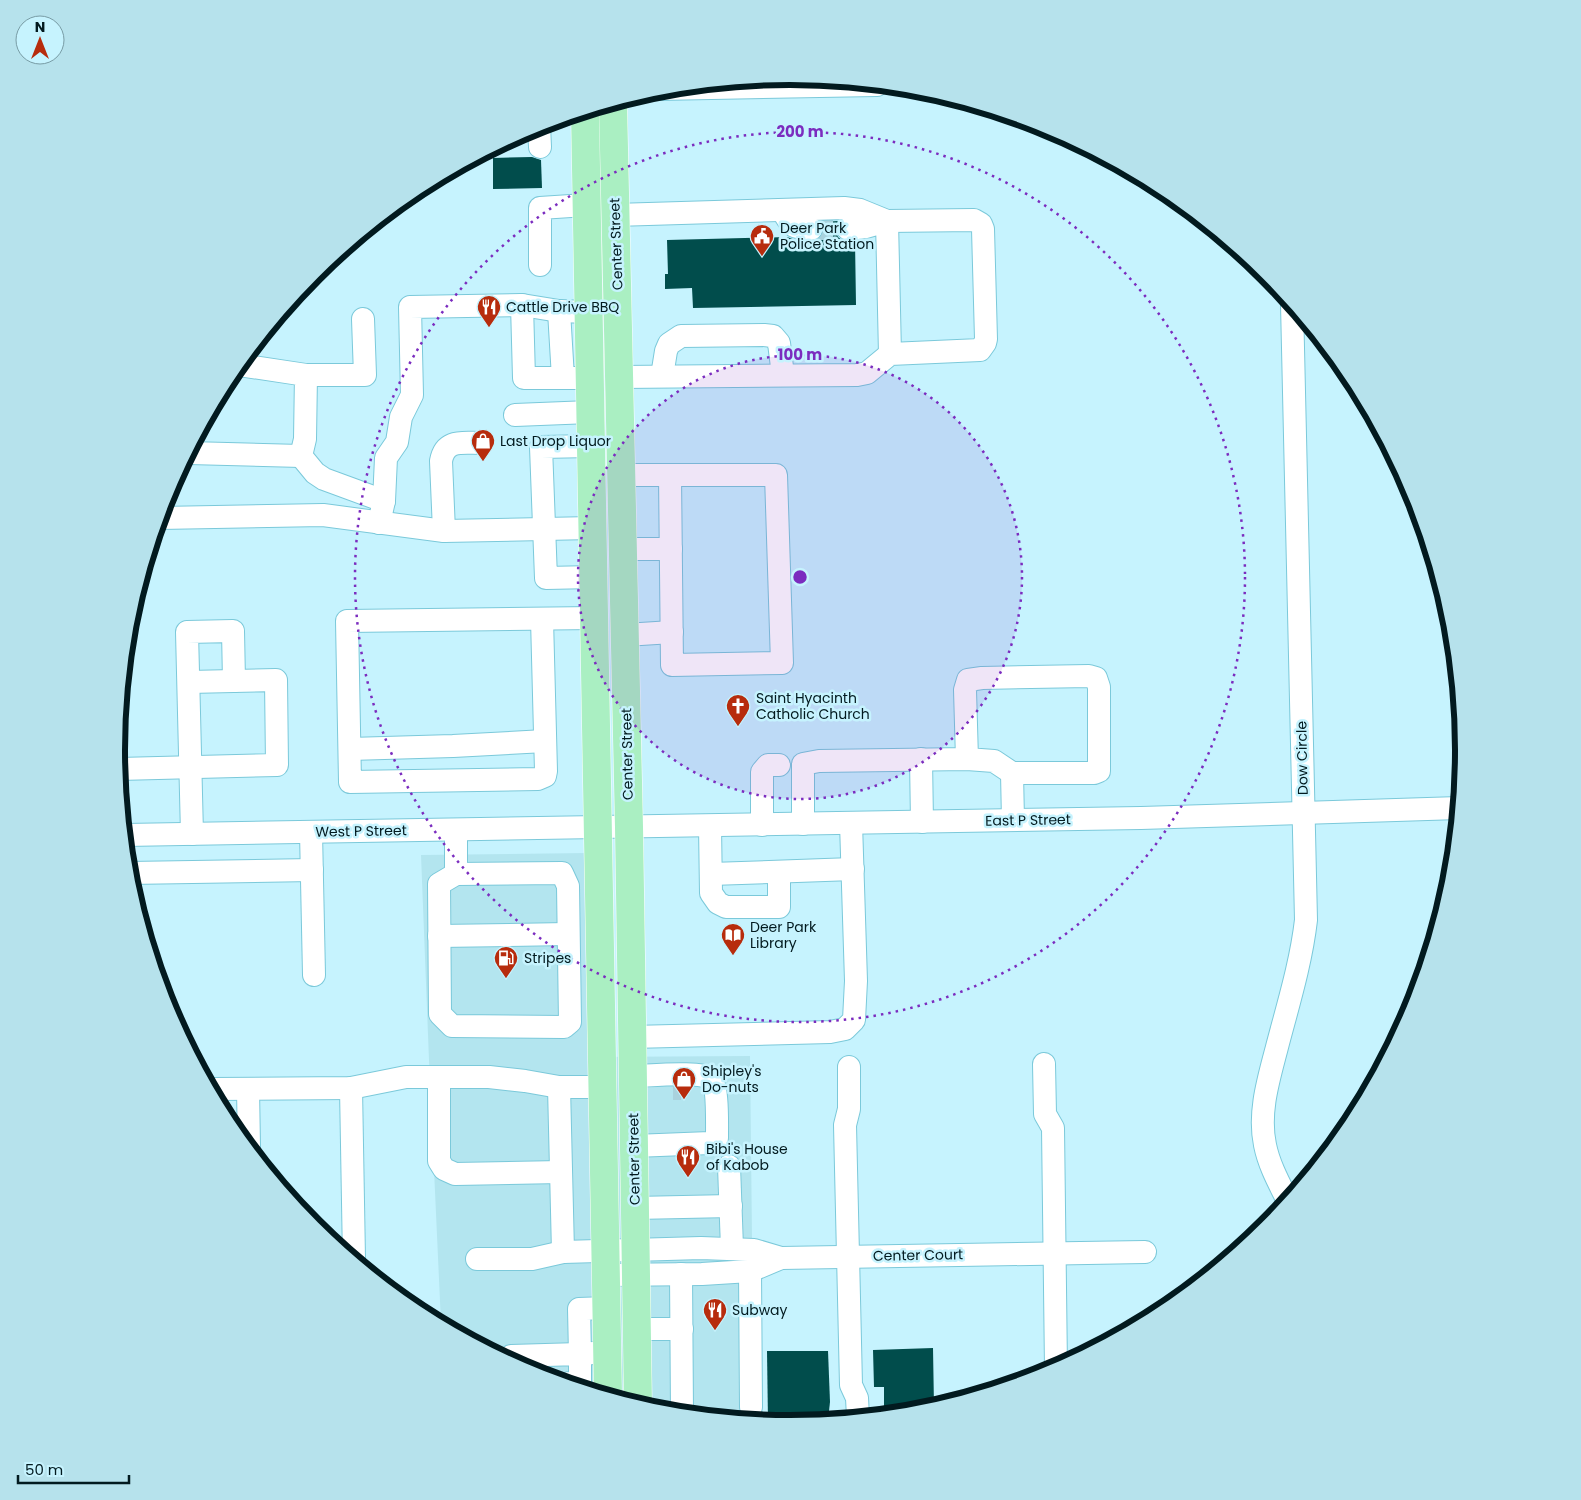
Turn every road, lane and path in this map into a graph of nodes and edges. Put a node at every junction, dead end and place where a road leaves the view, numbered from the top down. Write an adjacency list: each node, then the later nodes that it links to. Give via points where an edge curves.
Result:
1 (829, 86): 2 (street)
2 (733, 88)
3 (613, 109): 7 (main road, Center Street)
4 (584, 118): 5 (main road, Center Street)
5 (586, 210): 7 (main road); 11 (street, via 540,208); 14 (main road, Center Street)
6 (782, 210): 7 (street); 8 (street, via 844,208 860,210); 9 (street, via 797,229)
7 (615, 214): 16 (main road, Center Street)
8 (887, 221): 10 (street); 18 (street); 18 (street, via 974,220 981,224 986,331 985,343 976,351)
9 (812, 229)
10 (848, 229)
11 (540, 265)
12 (522, 306): 13 (street); 24 (street, via 524,378); 34 (street, via 410,307 412,396 401,417 397,442 386,458)
13 (559, 311): 14 (street); 24 (street)
14 (588, 315): 16 (main road); 25 (main road, Center Street)
15 (1292, 315): 57 (street, Dow Circle)
16 (619, 317): 23 (main road, Center Street)
17 (363, 318): 20 (street, via 365,375)
18 (890, 354): 21 (street, via 867,373)
19 (248, 366): 20 (street)
20 (306, 375): 31 (street, via 305,439)
21 (783, 375): 22 (street); 22 (street, via 779,343 773,336 764,335 681,336 668,344)
22 (662, 376): 23 (street)
23 (620, 377): 25 (main road); 32 (main road, Center Street)
24 (563, 378): 25 (street)
25 (589, 378): 26 (main road, Center Street)
26 (590, 412): 27 (street); 29 (main road, Center Street)
27 (515, 415)
28 (480, 442): 38 (street, via 454,443 443,452)
29 (591, 446): 36 (main road, Center Street); 37 (street, via 541,447)
30 (196, 453): 31 (street)
31 (301, 456): 34 (street, via 319,476)
32 (622, 475): 33 (street); 39 (main road, Center Street)
33 (670, 475): 40 (street); 44 (street, via 776,475 782,663 672,665)
34 (382, 512): 35 (street); 38 (street)
35 (168, 518)
36 (592, 528): 37 (street); 39 (main road); 41 (main road, Center Street)
37 (544, 529): 38 (street); 41 (street, via 546,578)
38 (444, 531)
39 (623, 538): 40 (street); 45 (main road, Center Street)
40 (671, 549): 44 (street)
41 (593, 577): 43 (main road, Center Street)
42 (542, 619): 43 (street); 48 (street); 49 (street, via 346,621)
43 (594, 625): 45 (main road); 65 (main road, Center Street)
44 (672, 632): 45 (street)
45 (625, 634): 64 (main road, Center Street)
46 (234, 681): 47 (street); 47 (street, via 233,631 188,632); 53 (street, via 276,680 277,766)
47 (189, 682): 53 (street)
48 (544, 741): 49 (street); 49 (street, via 546,771 538,779 350,782)
49 (350, 749)
50 (921, 759): 51 (street); 52 (street, via 819,761); 59 (street)
51 (967, 759): 55 (street, via 994,761); 55 (street, via 965,690 968,680 1096,678 1099,687 1099,771)
52 (793, 765): 61 (street); 62 (street, via 768,765 762,772)
53 (191, 768): 54 (street); 68 (street)
54 (126, 769)
55 (1012, 773): 58 (street)
56 (1453, 808): 57 (street, East P Street)
57 (1303, 812): 58 (street, East P Street); 99 (street, Dow Circle, via 1306,920 1303,947 1267,1084 1262,1124 1269,1162)
58 (1013, 820): 59 (street, East P Street)
59 (922, 822): 60 (street, East P Street)
60 (852, 823): 61 (street, East P Street); 73 (street)
61 (803, 824): 62 (street, East P Street)
62 (762, 825): 63 (street, East P Street)
63 (710, 826): 64 (street, East P Street); 79 (street)
64 (629, 827): 65 (street, East P Street); 85 (main road, Center Street)
65 (598, 828): 66 (street, West P Street); 82 (main road, Center Street)
66 (456, 830): 67 (street, West P Street); 78 (street)
67 (311, 832): 69 (street, West P Street); 72 (street)
68 (192, 834): 69 (street, West P Street); 71 (street, West P Street)
69 (242, 834): 75 (street)
70 (131, 835): 71 (street, West P Street)
71 (167, 835): 74 (street)
72 (312, 870): 75 (street); 84 (street)
73 (853, 870): 76 (street); 85 (street, via 856,981 854,1020 845,1029)
74 (167, 872): 75 (street); 77 (street)
75 (242, 872)
76 (778, 872): 79 (street); 79 (street, via 779,907 726,907 718,903 711,893)
77 (137, 873)
78 (456, 874): 80 (street, via 562,874 568,886); 81 (street, via 439,884)
79 (711, 874)
80 (568, 934): 81 (street); 83 (street)
81 (440, 936): 83 (street, via 440,1014 452,1026 564,1027 570,1022)
82 (600, 968): 83 (street); 91 (main road, Center Street)
83 (569, 969)
84 (314, 976)
85 (632, 1037): 88 (main road, Center Street)
86 (1044, 1064): 107 (street, via 1044,1114 1053,1128)
87 (849, 1068): 108 (street, via 849,1109 845,1125)
88 (633, 1076): 96 (main road, Center Street); 96 (street, via 672,1085 695,1074 708,1076 716,1089 717,1138 710,1143)
89 (439, 1077): 90 (street, via 525,1080); 92 (street, via 406,1077); 98 (street, via 439,1161 444,1169 455,1174)
90 (558, 1087): 91 (street); 98 (street)
91 (602, 1087): 112 (main road, Center Street)
92 (351, 1088): 94 (street); 104 (street)
93 (219, 1089): 94 (street)
94 (248, 1089): 95 (street)
95 (249, 1135)
96 (634, 1146): 101 (main road, Center Street)
97 (729, 1166): 100 (street)
98 (561, 1172): 105 (street)
99 (1285, 1194)
100 (730, 1206): 101 (street); 103 (street)
101 (635, 1208): 111 (main road, Center Street)
102 (701, 1248): 103 (street, Center Court); 111 (street, Center Court); 114 (street)
103 (732, 1248): 109 (street, Center Court)
104 (354, 1252)
105 (563, 1252): 110 (street, Center Court, via 532,1259); 112 (street, Center Court)
106 (1146, 1252): 107 (street, Center Court)
107 (1054, 1253): 108 (street, Center Court); 121 (street)
108 (848, 1257): 109 (street, Center Court); 127 (street, via 851,1385 857,1398)
109 (781, 1258): 113 (street, Center Court)
110 (477, 1260)
111 (636, 1262): 112 (street, Center Court); 114 (street, Center Court); 116 (main road, Center Street)
112 (606, 1263): 115 (main road, Center Street)
113 (750, 1271): 114 (street, Center Court); 126 (street)
114 (692, 1274): 117 (street)
115 (606, 1308): 118 (main road, Center Street); 119 (street, via 579,1308)
116 (637, 1329): 117 (street); 124 (main road, Center Street)
117 (682, 1329): 125 (street)
118 (607, 1353): 119 (street); 123 (main road, Center Street)
119 (580, 1354): 120 (street); 122 (street)
120 (518, 1356)
121 (1056, 1359)
122 (577, 1380)
123 (608, 1389)
124 (638, 1397)
125 (682, 1405)
126 (751, 1407)
127 (858, 1411)

